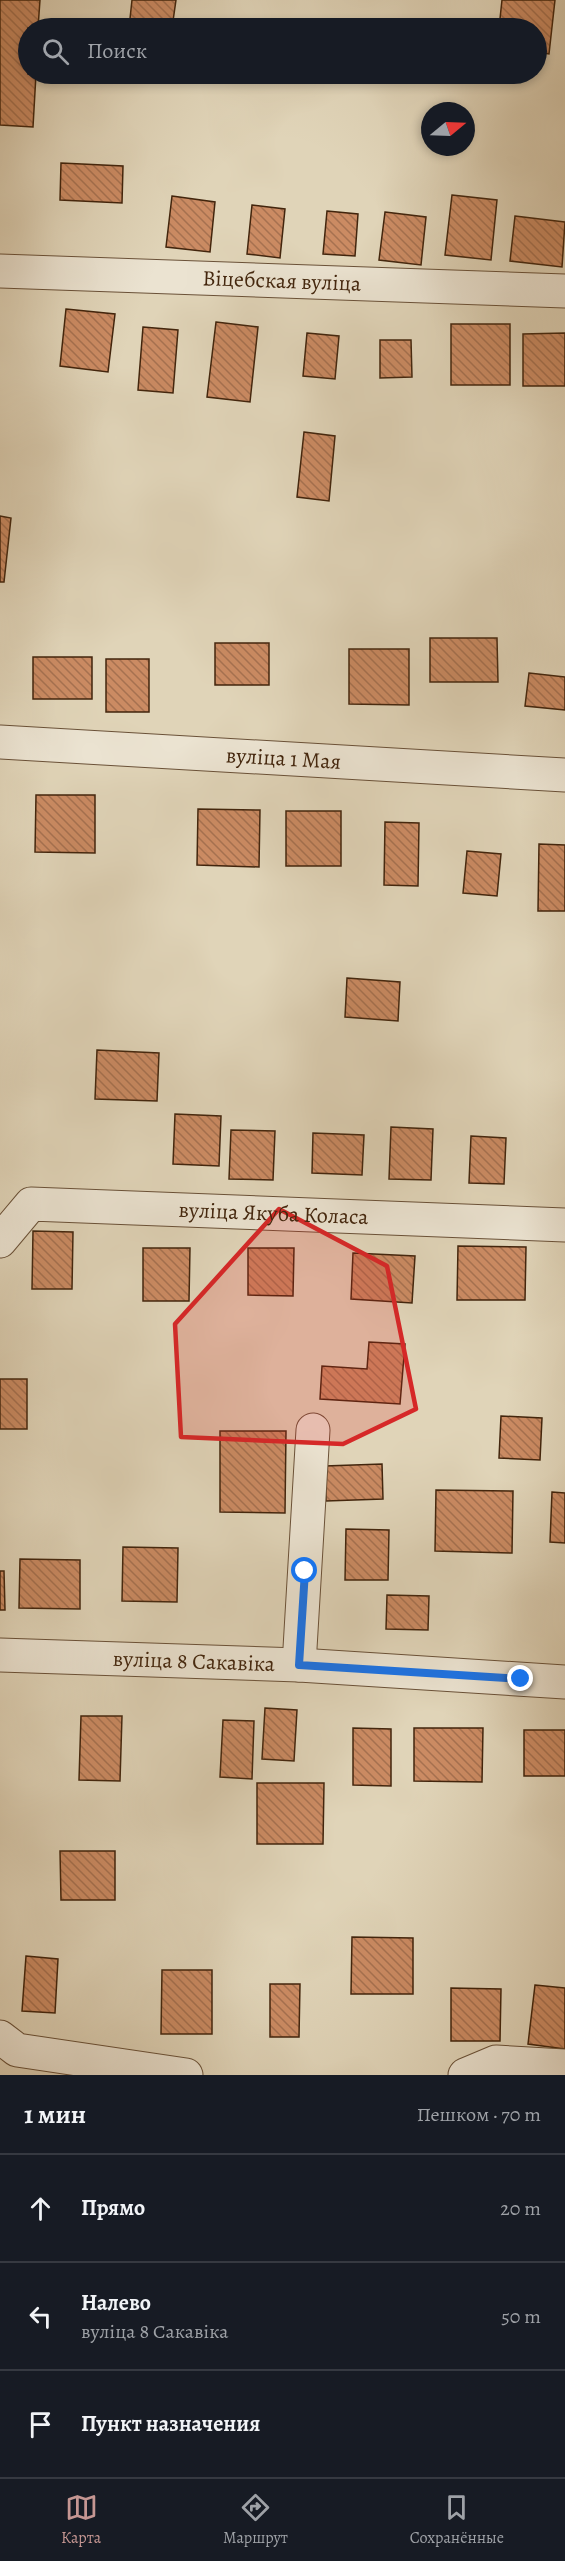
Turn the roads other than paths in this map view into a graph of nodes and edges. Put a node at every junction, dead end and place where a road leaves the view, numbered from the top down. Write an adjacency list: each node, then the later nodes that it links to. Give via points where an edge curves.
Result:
1 (0, 271): 2 (street, Віцебская вуліца)
2 (565, 291)
3 (0, 742): 4 (street, вуліца 1 Мая)
4 (565, 775)
5 (565, 1225): 6 (street, вуліца Якуба Коласа, via 31,1204)
6 (0, 1241)
7 (313, 1430): 9 (street)
8 (0, 1655): 9 (street, вуліца 8 Сакавіка)
9 (299, 1665): 10 (street, вуліца 8 Сакавіка)
10 (565, 1682)
11 (0, 2037): 13 (street, via 17,2050)
12 (565, 2066): 14 (street, via 496,2062)
13 (186, 2075)
14 (465, 2075)

